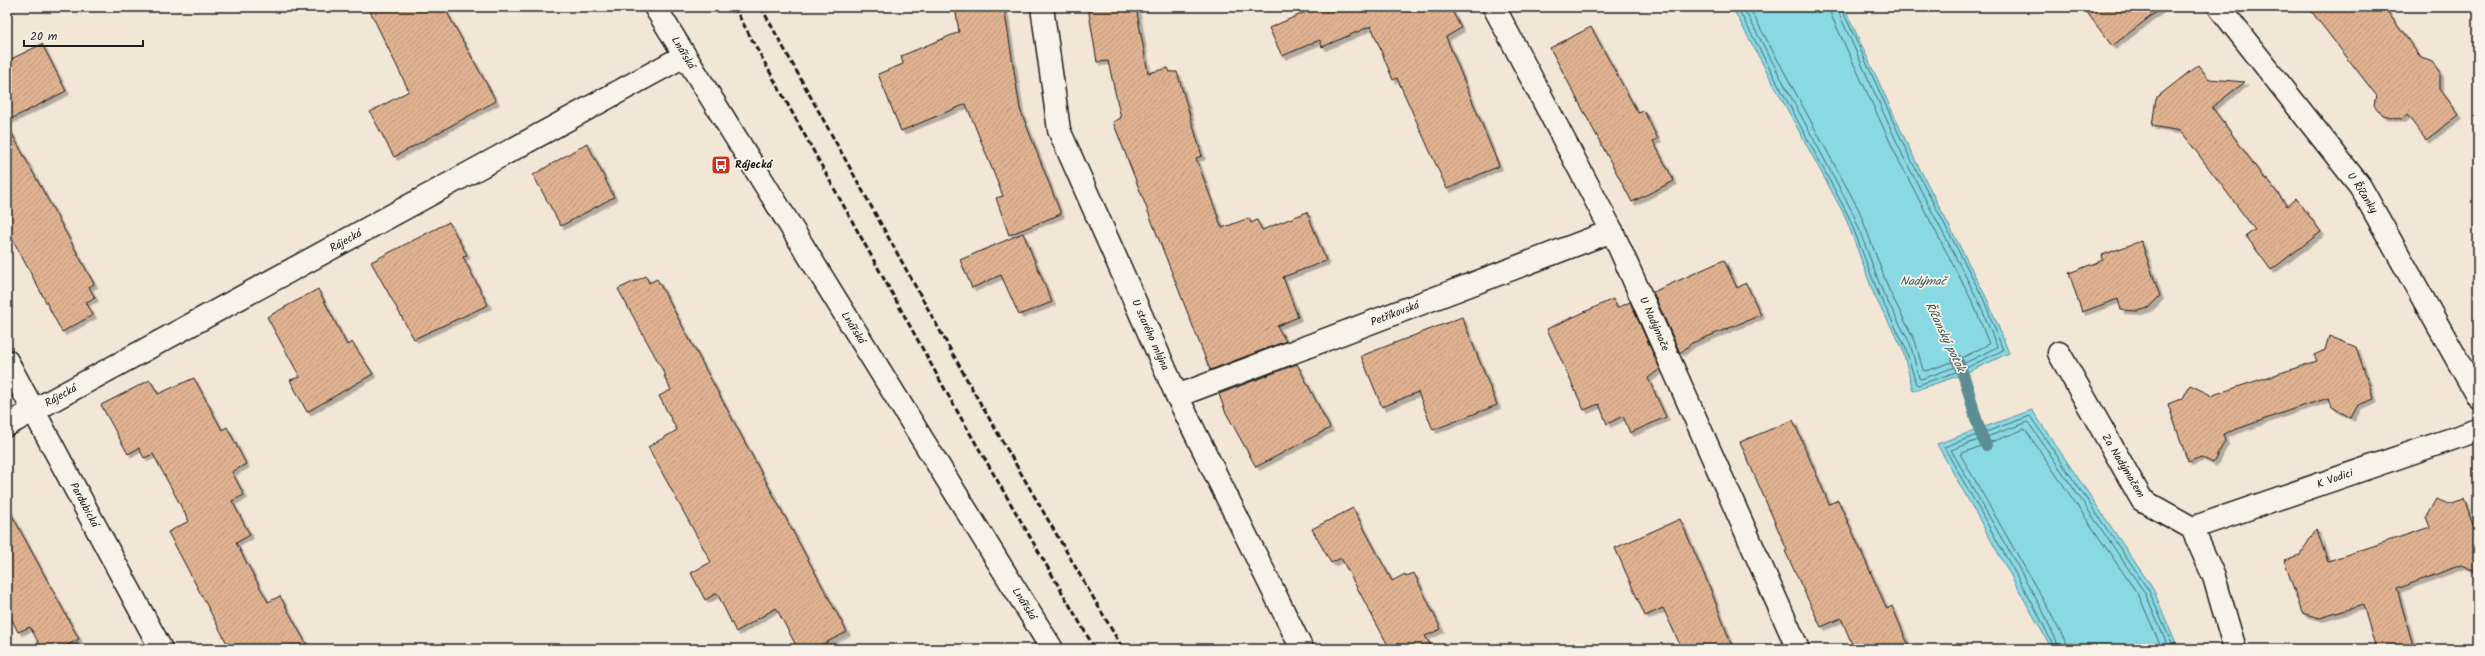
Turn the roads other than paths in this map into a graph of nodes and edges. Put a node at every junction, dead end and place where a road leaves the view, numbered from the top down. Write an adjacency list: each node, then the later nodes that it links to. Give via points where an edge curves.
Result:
1 (655, 7): 5 (street, Lnářská)
2 (1042, 7): 9 (street, U starého mlýna, via 1059,130)
3 (1494, 7): 6 (street, U Nadýmače)
4 (2219, 7): 10 (street, U Říčanky, via 2360,186)
5 (684, 56): 11 (street, Rájecká); 16 (street, Lnářská)
6 (1612, 231): 9 (street, Petříkovská); 18 (street, U Nadýmače)
7 (2059, 353): 14 (street, Za Nadýmačem, via 2142,500)
8 (7, 361): 11 (street, Pardubická)
9 (1177, 396): 17 (street, U starého mlýna)
10 (2478, 397)
11 (34, 411): 12 (street, Rájecká); 15 (street, Pardubická)
12 (7, 425)
13 (2478, 430): 14 (street, K Vodici)
14 (2192, 528): 19 (street, via 2214,577)
15 (161, 649)
16 (1052, 649)
17 (1302, 649)
18 (1798, 649)
19 (2235, 649)

